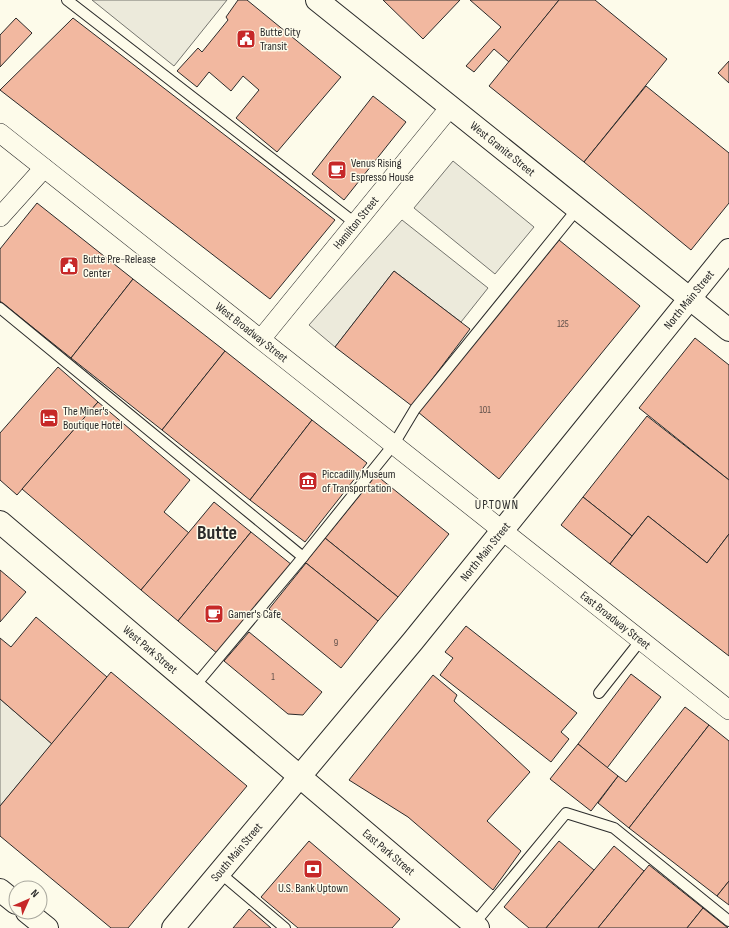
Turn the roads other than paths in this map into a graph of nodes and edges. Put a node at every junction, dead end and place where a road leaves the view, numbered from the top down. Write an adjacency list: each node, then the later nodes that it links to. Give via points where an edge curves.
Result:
1 (67, 0): 8 (lane)
2 (317, 0): 3 (main road, West Granite Street)
3 (451, 106): 6 (main road, West Granite Street); 8 (street, Hamilton Street)
4 (0, 133): 5 (street, West Broadway Street)
5 (44, 168): 7 (street); 13 (street, West Broadway Street)
6 (578, 208): 10 (main road, West Granite Street); 14 (lane, via 415,409)
7 (0, 217)
8 (355, 223): 13 (street, Hamilton Street)
9 (729, 250): 10 (main road, North Main Street)
10 (689, 298): 12 (main road, West Granite Street); 16 (main road, North Main Street)
11 (0, 308): 17 (lane)
12 (729, 330)
13 (261, 339): 14 (street, West Broadway Street)
14 (394, 444): 16 (street, West Broadway Street); 17 (lane)
15 (0, 522): 19 (main road, West Park Street)
16 (503, 530): 18 (street, East Broadway Street); 22 (main road, North Main Street)
17 (303, 557): 19 (lane)
18 (641, 640): 20 (lane); 21 (street, East Broadway Street)
19 (194, 687): 22 (main road, West Park Street)
20 (599, 693)
21 (729, 710)
22 (300, 777): 23 (main road, South Main Street); 28 (main road, East Park Street)
23 (220, 873): 30 (main road, South Main Street); 31 (lane)
24 (0, 890): 25 (main road)
25 (8, 896)
26 (37, 920): 29 (main road)
27 (729, 921): 28 (lane, via 614,828 566,813)
28 (476, 926)
29 (47, 928)
30 (173, 928)
31 (285, 928)

